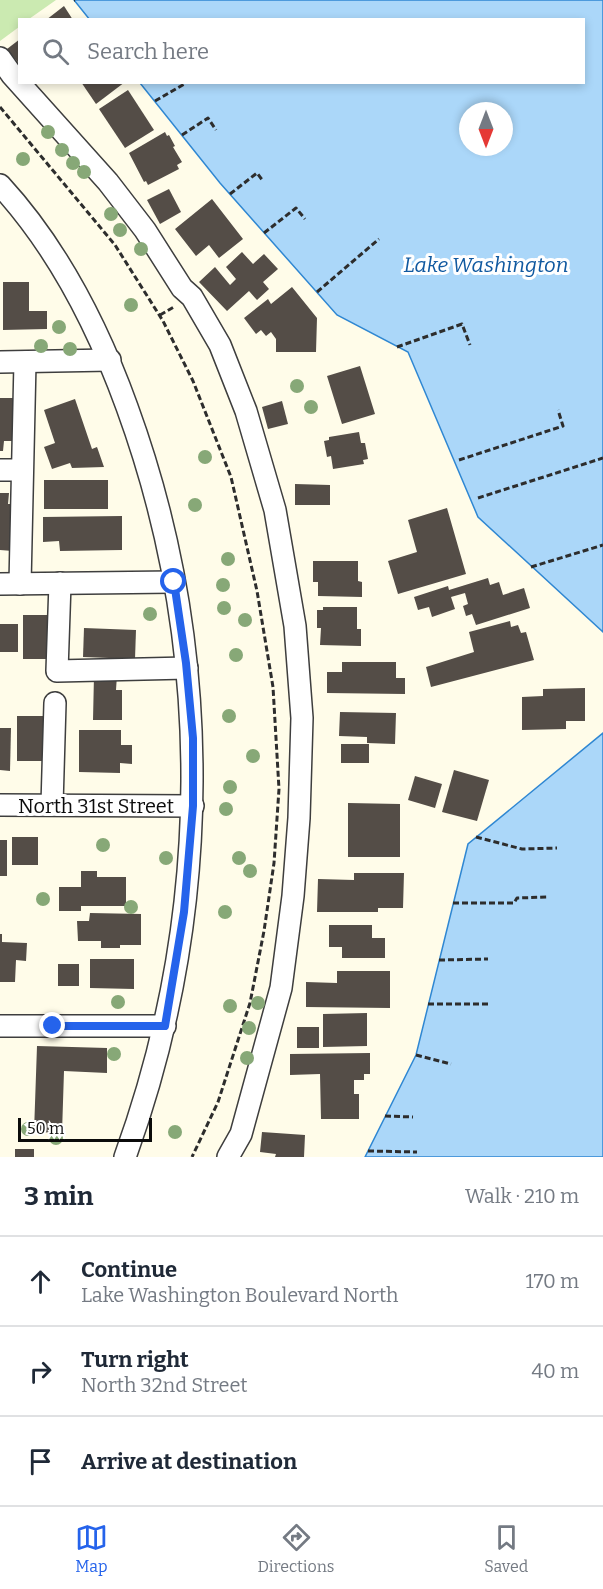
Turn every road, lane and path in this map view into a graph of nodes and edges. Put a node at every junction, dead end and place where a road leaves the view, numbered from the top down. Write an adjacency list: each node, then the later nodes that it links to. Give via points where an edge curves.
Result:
1 (0, 58): 2 (street)
2 (18, 82)
3 (20, 84): 55 (street, via 108,182 192,297 220,345 246,411 275,510 296,626 302,718 299,818 281,988 241,1134)
4 (184, 84): 5 (path)
5 (155, 101)
6 (0, 107): 54 (path, via 115,245 163,321 193,381 231,477 257,591 273,687 279,789 274,863 250,1003 218,1102)
7 (216, 130): 8 (path, via 208,118)
8 (182, 135)
9 (263, 180): 11 (path, via 257,173)
10 (0, 185): 18 (street, via 49,247)
11 (230, 194)
12 (305, 219): 13 (path, via 296,208)
13 (264, 233)
14 (379, 238): 15 (path)
15 (317, 292)
16 (470, 345): 17 (path, via 462,324)
17 (397, 347)
18 (110, 360): 20 (street); 29 (street, via 152,479)
19 (0, 362): 20 (street)
20 (25, 362): 25 (street)
21 (558, 410): 23 (path, via 562,426)
22 (603, 458): 26 (path)
23 (459, 460)
24 (0, 470): 25 (street)
25 (22, 470): 31 (street)
26 (477, 498)
27 (603, 545): 28 (path)
28 (531, 567)
29 (174, 582): 30 (street); 32 (street)
30 (60, 583): 31 (street); 33 (street)
31 (10, 584)
32 (187, 668): 33 (street); 36 (street)
33 (56, 686): 35 (street)
34 (0, 805): 35 (street, North 31st Street)
35 (52, 805): 36 (street, North 31st Street)
36 (193, 806): 45 (street, via 184,912)
37 (476, 837): 38 (path, via 522,849)
38 (557, 848)
39 (547, 897): 40 (path, via 517,898 514,903)
40 (453, 903)
41 (488, 959): 42 (path)
42 (439, 960)
43 (428, 1004): 44 (path)
44 (489, 1004)
45 (165, 1026): 46 (street); 53 (street, via 141,1115)
46 (9, 1032)
47 (416, 1055): 48 (path)
48 (451, 1065)
49 (385, 1116): 50 (path)
50 (413, 1118)
51 (368, 1151): 52 (path)
52 (417, 1152)
53 (125, 1157)
54 (192, 1157)
55 (228, 1157)

